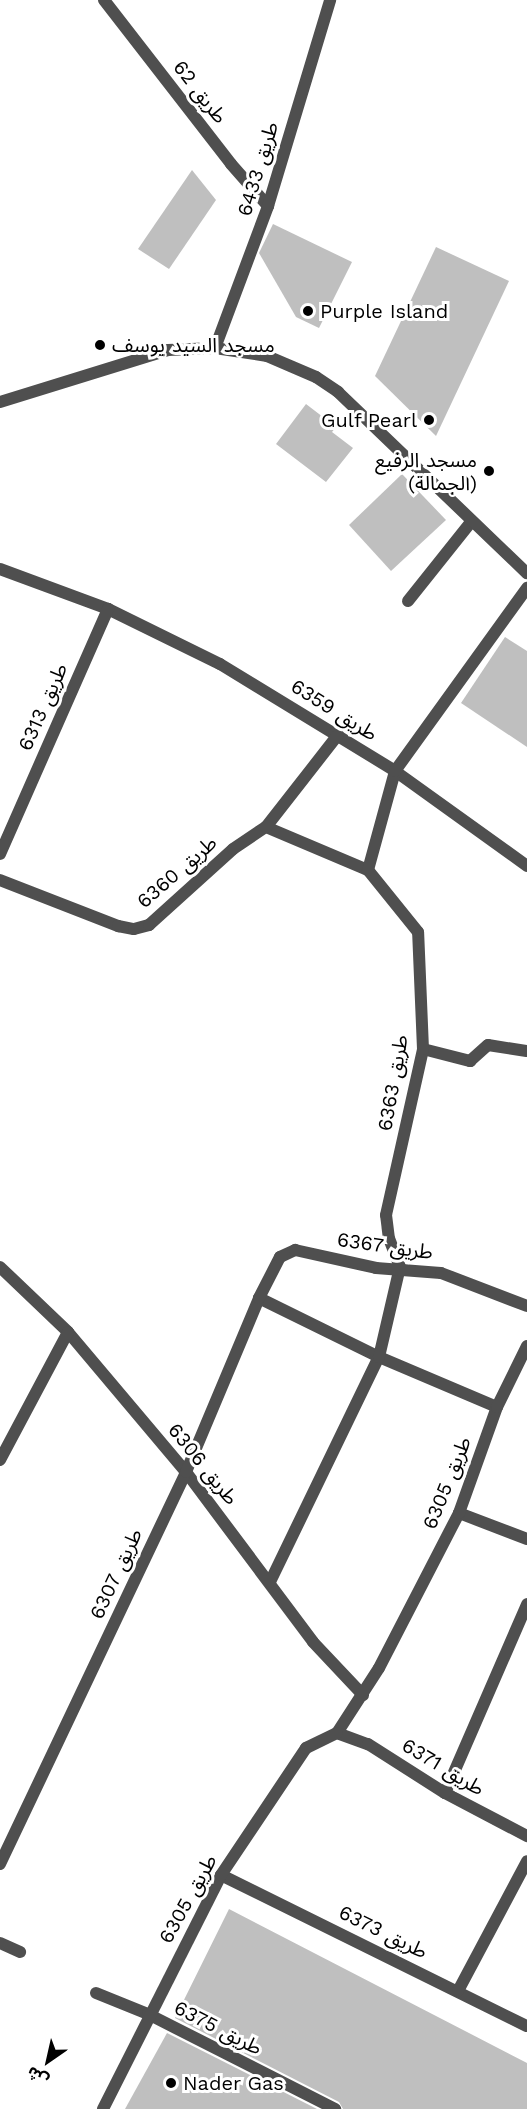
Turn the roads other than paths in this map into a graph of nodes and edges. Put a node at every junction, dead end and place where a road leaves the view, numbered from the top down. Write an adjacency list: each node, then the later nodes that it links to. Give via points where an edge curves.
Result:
1 (104, 0): 3 (street, طريق 62)
2 (330, 0): 3 (street, طريق 6433)
3 (268, 206): 4 (street, طريق 6433)
4 (215, 348): 5 (street, via 144,355); 6 (street, via 267,356 316,377 338,392)
5 (0, 402)
6 (471, 522): 8 (street); 10 (street)
7 (0, 569): 11 (street, طريق 6359)
8 (527, 573)
9 (527, 588): 13 (street)
10 (408, 601)
11 (108, 609): 12 (street, طريق 6359, via 220,664); 15 (street, طريق 6313)
12 (338, 735): 13 (street, طريق 6359); 14 (street, طريق 6360)
13 (394, 771): 16 (street, طريق 6359); 17 (street)
14 (266, 827): 17 (street); 18 (street, طريق 6360, via 233,849 161,916 134,929)
15 (0, 854)
16 (527, 866)
17 (368, 870): 19 (street, طريق 6363, via 418,932)
18 (0, 880)
19 (423, 1049): 20 (street, via 470,1061 488,1045); 22 (street, طريق 6363, via 386,1215 389,1239)
20 (527, 1051)
21 (0, 1267): 25 (street, طريق 6306)
22 (400, 1267): 23 (street, طريق 6367, via 376,1268 287,1252); 24 (street, طريق 6367, via 441,1273); 27 (street)
23 (259, 1298): 27 (street); 30 (street, طريق 6307)
24 (527, 1306)
25 (68, 1332): 29 (street); 30 (street, طريق 6306)
26 (527, 1346): 28 (street, طريق 6305)
27 (379, 1357): 28 (street); 33 (street)
28 (497, 1407): 31 (street, طريق 6305)
29 (0, 1460)
30 (186, 1472): 33 (street, طريق 6306); 40 (street, طريق 6307)
31 (459, 1513): 32 (street); 35 (street, طريق 6305)
32 (527, 1539)
33 (270, 1582): 35 (street, طريق 6306, via 313,1642)
34 (527, 1604): 37 (street)
35 (363, 1695): 36 (street, طريق 6305)
36 (337, 1733): 37 (street, طريق 6371, via 368,1744); 41 (street, طريق 6305, via 306,1748)
37 (445, 1792): 38 (street, طريق 6371)
38 (527, 1836)
39 (527, 1861): 44 (street)
40 (0, 1864)
41 (221, 1875): 44 (street, طريق 6373); 46 (street, طريق 6305)
42 (0, 1943): 43 (street)
43 (20, 1952)
44 (458, 1991): 47 (street, طريق 6373)
45 (96, 1993): 46 (street, طريق 6375)
46 (148, 2014): 48 (street, طريق 6305); 49 (street, طريق 6375)
47 (527, 2026)
48 (103, 2109)
49 (335, 2109)

